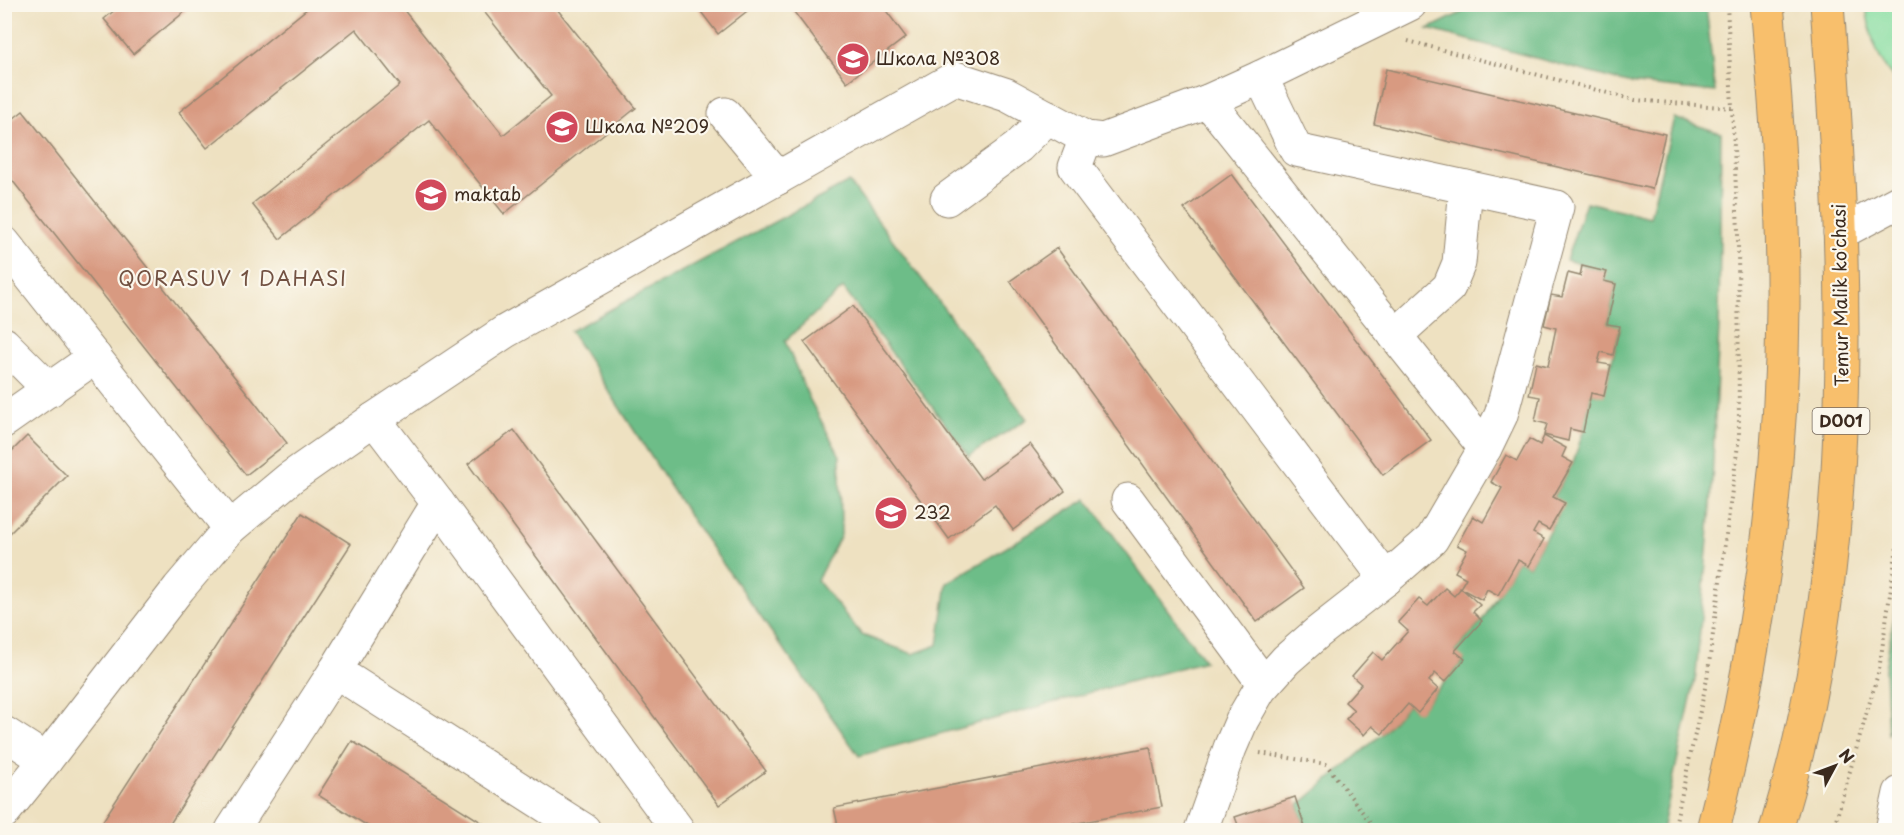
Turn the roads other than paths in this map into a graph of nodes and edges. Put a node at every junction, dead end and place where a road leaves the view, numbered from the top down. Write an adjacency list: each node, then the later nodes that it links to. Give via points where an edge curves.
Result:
1 (1410, 4): 4 (lane)
2 (1767, 4): 36 (highway, via 1779,162 1781,385 1768,541 1756,621)
3 (1827, 4): 13 (highway, Temur Malik ko'chasi / D001)
4 (1261, 77): 5 (lane); 10 (lane, via 1296,150)
5 (1208, 101): 8 (lane, via 1103,140); 15 (lane)
6 (725, 114): 9 (lane)
7 (1048, 117): 8 (lane); 9 (lane, via 1007,95 955,78); 11 (lane, via 1018,147)
8 (1086, 138): 25 (lane, via 1075,167)
9 (778, 178): 19 (lane, via 506,332)
10 (1466, 187): 15 (lane, via 1459,263 1449,287); 21 (lane, via 1557,207 1501,415)
11 (947, 199)
12 (1899, 201): 13 (lane)
13 (1840, 233): 37 (highway, Temur Malik ko'chasi / D001, via 1843,391 1832,558 1805,722)
14 (4, 243): 17 (lane)
15 (1395, 336): 21 (lane)
16 (4, 344): 18 (lane)
17 (95, 357): 18 (lane); 24 (lane)
18 (50, 390): 20 (lane)
19 (374, 419): 23 (lane); 24 (lane, via 290,478)
20 (4, 421)
21 (1485, 448): 25 (lane, via 1432,539)
22 (1128, 500): 27 (lane)
23 (438, 503): 26 (lane); 34 (lane)
24 (230, 528): 29 (lane)
25 (1386, 579): 27 (lane, via 1317,633)
26 (335, 671): 32 (lane); 33 (lane)
27 (1264, 684): 35 (lane, via 1242,720)
28 (4, 733): 29 (lane)
29 (46, 759): 31 (lane)
30 (1899, 793): 38 (lane)
31 (4, 812)
32 (232, 831)
33 (584, 831)
34 (678, 831)
35 (1201, 831)
36 (1713, 831)
37 (1776, 831)
38 (1892, 831)

